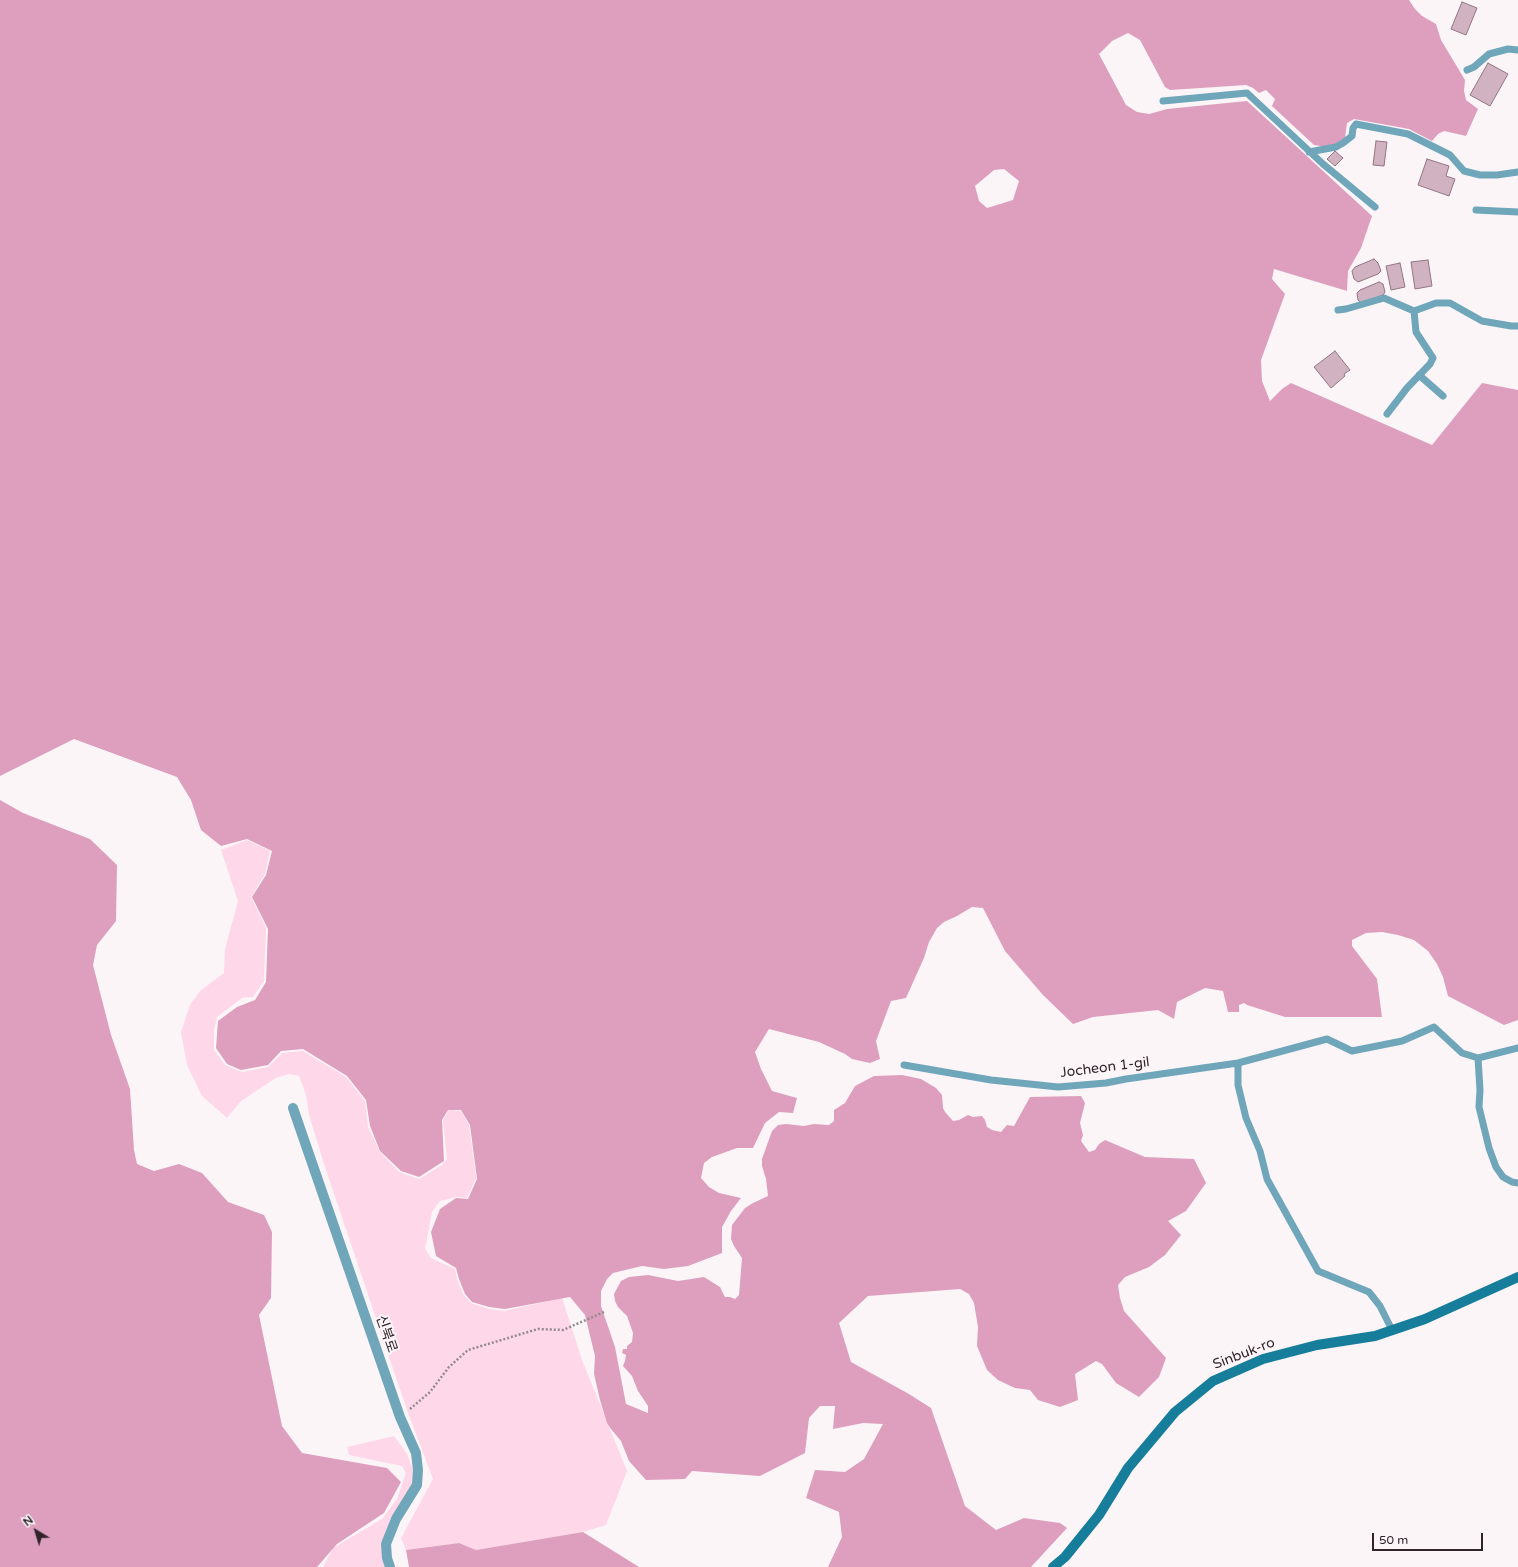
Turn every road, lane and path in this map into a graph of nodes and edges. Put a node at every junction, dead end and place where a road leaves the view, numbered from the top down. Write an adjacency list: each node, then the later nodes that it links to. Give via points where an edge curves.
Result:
1 (1518, 50): 2 (lane, via 1508,49 1489,54 1474,67)
2 (1466, 70)
3 (1163, 101): 4 (lane, via 1247,93)
4 (1309, 152): 5 (lane, via 1344,144 1352,136 1356,124 1408,134 1450,155 1464,172 1497,175); 6 (lane)
5 (1518, 172)
6 (1375, 207)
7 (1476, 210): 8 (lane)
8 (1518, 212)
9 (1338, 310): 10 (lane, via 1384,298)
10 (1414, 312): 11 (lane, via 1436,302 1450,303 1482,321); 12 (lane, via 1416,332 1433,358)
11 (1518, 326)
12 (1419, 375): 13 (lane); 14 (lane)
13 (1443, 396)
14 (1387, 414)
15 (1518, 1048): 16 (lane)
16 (1478, 1058): 17 (lane, Jocheon 1-gil, via 1462,1053 1434,1027 1402,1041 1352,1051 1327,1039); 20 (lane, via 1479,1107 1489,1148 1503,1177)
17 (1238, 1063): 18 (lane, Jocheon 1-gil, via 1106,1084 1058,1087 991,1080); 23 (lane, via 1238,1085 1246,1118 1260,1151 1267,1179 1318,1271 1369,1292 1380,1306)
18 (904, 1065)
19 (293, 1108): 24 (street, 신북로)
20 (1518, 1183)
21 (1518, 1277): 23 (street, Sinbuk-ro, via 1425,1319)
22 (604, 1312): 24 (path, via 563,1330 538,1329 468,1350 449,1367 430,1392)
23 (1392, 1330): 26 (street, Sinbuk-ro, via 1375,1336 1317,1345 1263,1359 1213,1381 1175,1412 1128,1468 1099,1515 1065,1557)
24 (400, 1417): 25 (street, 신북로, via 416,1453 417,1484 396,1519 386,1544)
25 (390, 1567)
26 (1053, 1567)

